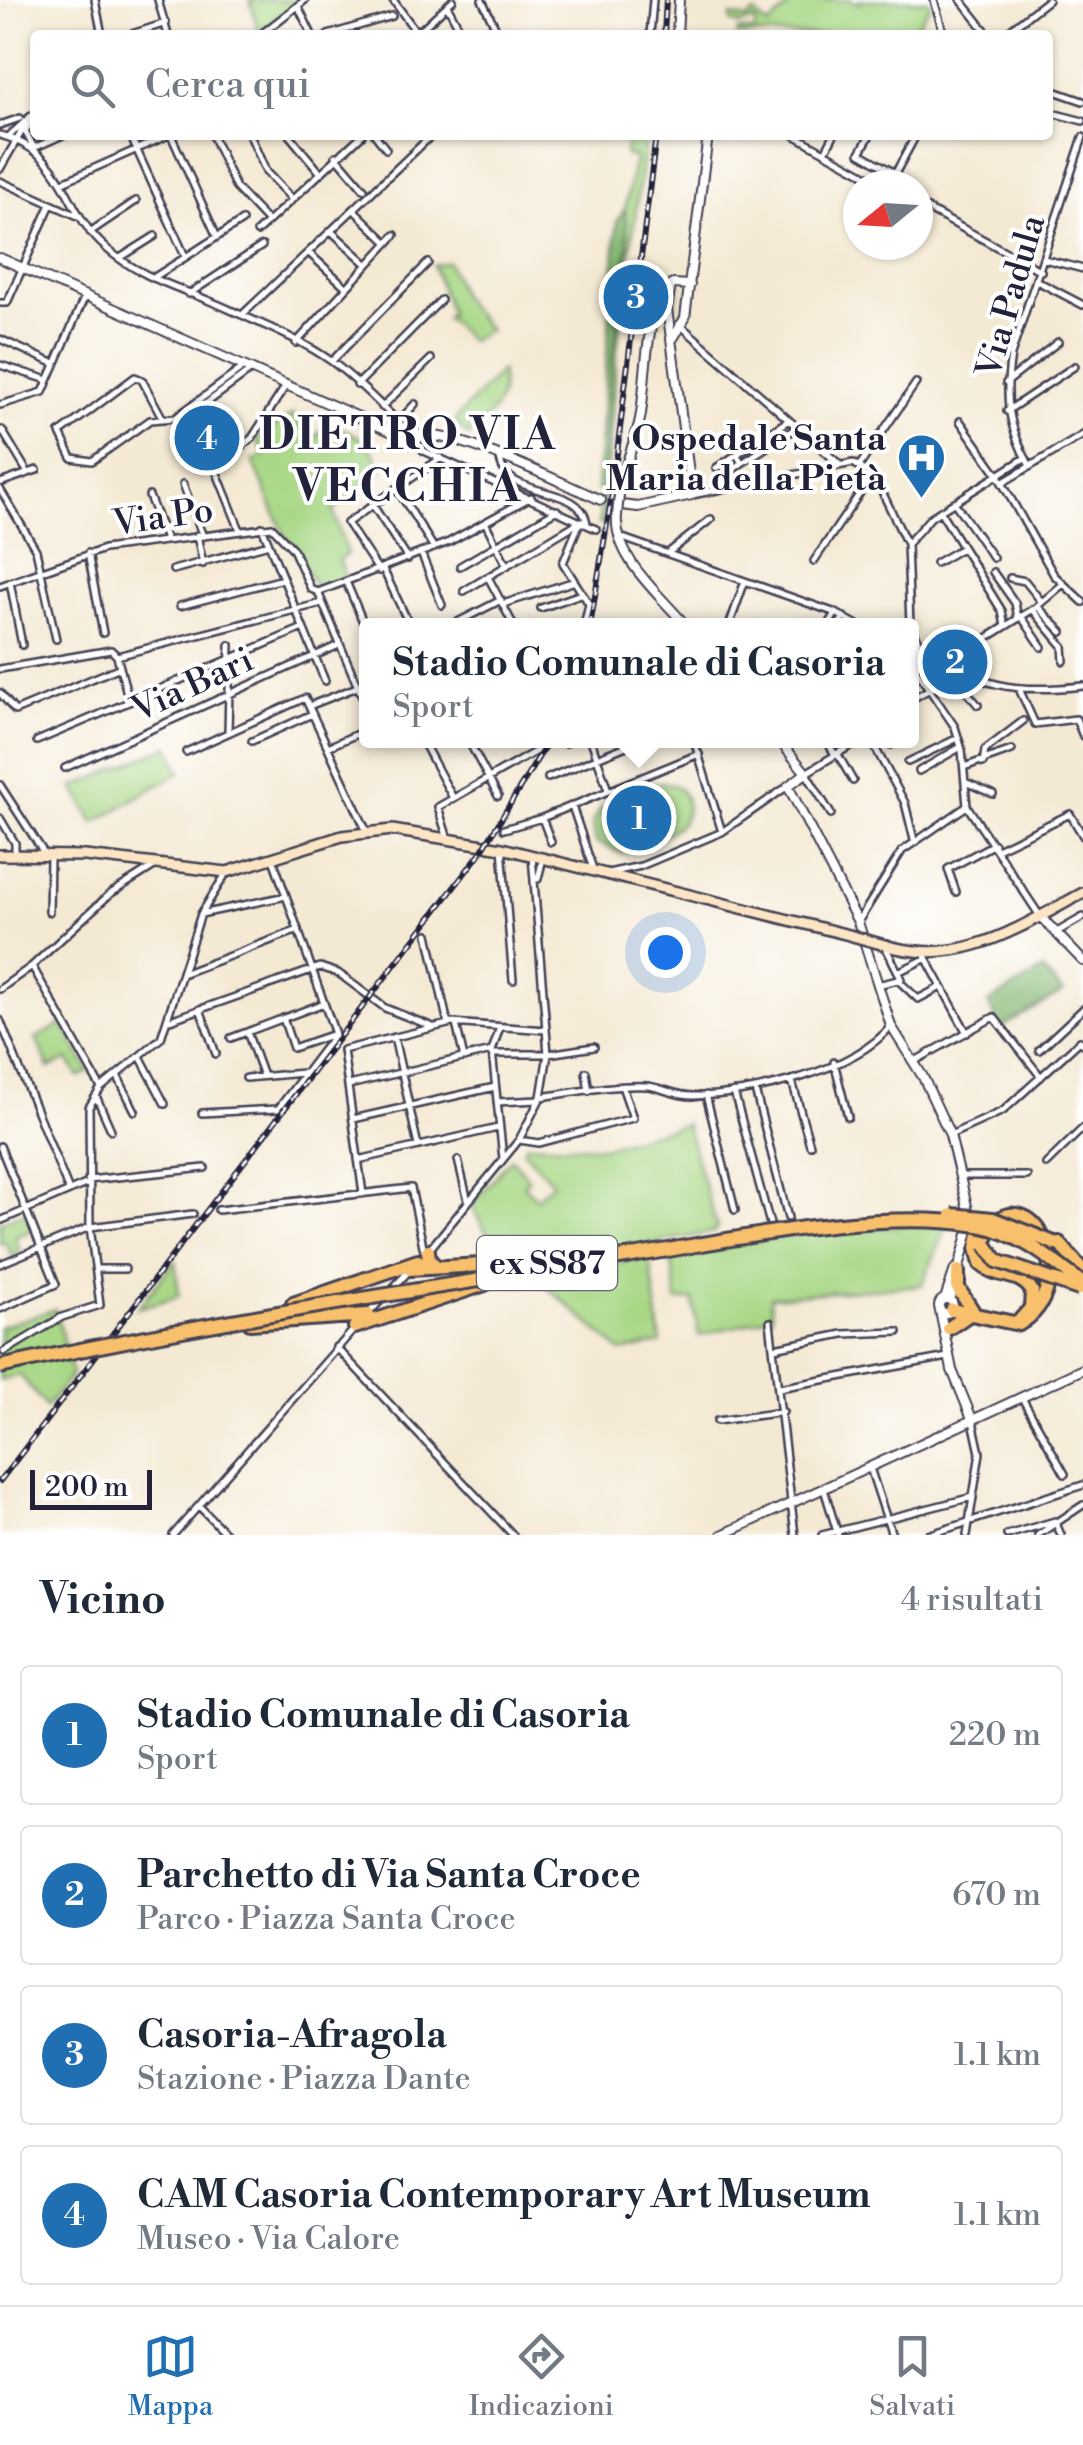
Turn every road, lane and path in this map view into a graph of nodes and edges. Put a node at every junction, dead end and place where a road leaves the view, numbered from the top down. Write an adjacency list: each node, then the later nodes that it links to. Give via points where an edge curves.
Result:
1 (95, 0): 17 (street)
2 (158, 0): 14 (street)
3 (305, 0): 12 (street)
4 (392, 0): 24 (street)
5 (482, 0): 28 (street)
6 (653, 0): 29 (street)
7 (679, 0): 30 (street)
8 (934, 0): 31 (street)
9 (1048, 0): 33 (street)
10 (965, 2): 32 (street)
11 (450, 3): 15 (street); 27 (street)
12 (298, 6): 16 (street); 22 (street)
13 (392, 16): 23 (street)
14 (166, 23): 18 (street); 19 (street)
15 (427, 25): 25 (street); 26 (street)
16 (275, 26): 20 (street); 21 (street)
17 (101, 30)
18 (144, 30)
19 (167, 30)
20 (268, 30)
21 (277, 30)
22 (310, 30)
23 (345, 30)
24 (413, 30)
25 (421, 30)
26 (430, 30)
27 (461, 30)
28 (497, 30)
29 (650, 30)
30 (677, 30)
31 (943, 30)
32 (985, 30)
33 (1009, 30)
34 (1053, 92): 35 (street)
35 (1083, 101)
36 (1053, 113): 39 (street)
37 (30, 117): 41 (street)
38 (30, 118): 42 (street)
39 (1083, 120)
40 (30, 123): 59 (street, via 25,131)
41 (0, 125)
42 (7, 137): 59 (street); 64 (street)
43 (1083, 138): 92 (street, Via Padula)
44 (52, 140): 59 (street)
45 (132, 140): 61 (street)
46 (158, 140): 61 (street)
47 (172, 140): 85 (street)
48 (214, 140): 79 (street, via 236,188)
49 (252, 140): 72 (street, via 266,172)
50 (293, 140): 68 (street)
51 (356, 140): 63 (street)
52 (379, 140): 60 (street)
53 (427, 140): 75 (street)
54 (707, 140): 101 (street)
55 (810, 140): 62 (street)
56 (831, 140): 62 (street)
57 (867, 140): 66 (street, via 860,153)
58 (913, 140): 67 (street)
59 (34, 148): 70 (street)
60 (386, 148)
61 (136, 149): 70 (street); 89 (street)
62 (825, 152): 65 (street)
63 (336, 156): 68 (street); 71 (street)
64 (0, 168)
65 (858, 170)
66 (891, 170)
67 (898, 170)
68 (319, 171): 72 (street)
69 (0, 181): 74 (street)
70 (63, 182): 77 (street)
71 (364, 189)
72 (291, 198): 79 (street)
73 (136, 201): 81 (street)
74 (51, 204): 77 (street); 95 (street)
75 (354, 209): 80 (street); 86 (street)
76 (933, 212): 97 (street)
77 (82, 218): 81 (street)
78 (242, 221): 85 (street)
79 (267, 222): 82 (street)
80 (331, 231): 88 (street); 94 (street)
81 (90, 232): 91 (street)
82 (256, 232)
83 (396, 235): 86 (street)
84 (155, 236): 91 (street)
85 (217, 237): 89 (street)
86 (388, 243): 94 (street)
87 (262, 246): 103 (street)
88 (309, 253): 102 (street); 108 (street)
89 (185, 256): 98 (street)
90 (0, 258): 95 (street)
91 (120, 258): 98 (street)
92 (1044, 259): 96 (street); 97 (street, Via Padula)
93 (428, 263): 117 (street)
94 (367, 264): 102 (street)
95 (22, 268): 104 (street); 106 (street, via 7,303)
96 (1083, 269)
97 (1040, 272): 99 (street, Via Padula)
98 (153, 278): 103 (street)
99 (1037, 282): 107 (street); 124 (street, Via Padula)
100 (671, 285): 101 (street); 109 (street); 110 (street)
101 (690, 285): 111 (street)
102 (346, 288): 114 (street)
103 (190, 294): 108 (street)
104 (85, 296): 118 (street); 121 (street)
105 (441, 300): 125 (street)
106 (0, 303)
107 (1083, 305)
108 (242, 315): 114 (street)
109 (653, 320): 110 (street); 174 (street, bridge)
110 (668, 320): 111 (street); 115 (street)
111 (681, 322): 115 (street); 132 (street)
112 (0, 339): 118 (street)
113 (1058, 342): 124 (street)
114 (296, 343): 117 (street)
115 (673, 347): 152 (street)
116 (430, 358): 129 (street)
117 (332, 361): 125 (street)
118 (55, 364): 122 (street)
119 (0, 365): 122 (street)
120 (1075, 366): 130 (street)
121 (248, 368): 126 (street); 131 (street, via 185,419)
122 (48, 380): 128 (street, via 43,392)
123 (916, 384): 145 (street)
124 (1006, 384): 130 (street, Via Padula)
125 (357, 385): 129 (street)
126 (284, 387): 138 (street); 172 (street, via 252,438 215,468)
127 (415, 404): 134 (street)
128 (0, 405)
129 (382, 407): 134 (street)
130 (1006, 412): 141 (street, Via Padula)
131 (162, 419): 131 (street, via 135,377 60,433 72,458 92,461 143,424)
132 (790, 420): 135 (street); 139 (street)
133 (960, 421): 153 (street)
134 (398, 422): 138 (street)
135 (798, 427): 143 (street); 144 (street)
136 (2, 430): 150 (street)
137 (1083, 434): 146 (street)
138 (413, 437): 140 (street); 142 (street, via 437,434)
139 (737, 455): 143 (street); 147 (street)
140 (441, 458): 156 (street); 159 (street)
141 (1025, 458): 146 (street, Via Padula); 153 (street)
142 (500, 459): 161 (street); 168 (street, via 503,471 584,513)
143 (742, 463): 149 (street)
144 (838, 463): 145 (street); 157 (street)
145 (860, 465): 151 (street)
146 (1030, 466): 153 (street)
147 (716, 468)
148 (36, 470): 150 (street)
149 (730, 471)
150 (28, 473): 155 (street)
151 (872, 474): 177 (street); 186 (street)
152 (689, 478): 157 (street); 160 (street)
153 (1000, 479): 162 (street); 202 (street)
154 (182, 484): 173 (street)
155 (0, 486): 191 (street)
156 (397, 489): 164 (street); 179 (street)
157 (697, 494): 160 (street)
158 (149, 496): 175 (street)
159 (531, 498): 165 (street); 169 (street)
160 (674, 499): 163 (street)
161 (602, 500)
162 (954, 502): 166 (street); 185 (street)
163 (621, 505)
164 (373, 506): 184 (street); 193 (street, via 347,524)
165 (558, 510): 168 (street); 178 (street)
166 (940, 511): 177 (street); 180 (street)
167 (711, 519): 183 (street)
168 (584, 523): 171 (street); 190 (street); 200 (street, via 563,563)
169 (486, 524): 178 (street); 179 (street)
170 (262, 527): 172 (street, Via Po); 176 (street); 205 (street, Via Po, via 289,542 310,589)
171 (596, 529)
172 (240, 530): 173 (street, Via Po)
173 (199, 535): 175 (street, Via Po); 188 (street)
174 (617, 536): 183 (street); 223 (street)
175 (166, 540): 181 (street, Via Po)
176 (269, 544): 188 (street); 197 (street)
177 (907, 544): 226 (street)
178 (496, 546): 189 (street); 190 (street)
179 (434, 548): 182 (street)
180 (962, 548): 187 (street); 227 (street)
181 (88, 553): 191 (street, Via Po); 230 (street)
182 (422, 553): 184 (street); 210 (street)
183 (668, 553): 198 (street)
184 (408, 558): 193 (street)
185 (993, 558)
186 (814, 561)
187 (936, 563)
188 (203, 564): 192 (street)
189 (460, 566)
190 (507, 566): 195 (street)
191 (42, 568): 199 (street, Via Po); 231 (street)
192 (173, 570)
193 (381, 570): 201 (street); 219 (street)
194 (993, 572): 217 (street)
195 (488, 577): 204 (street); 207 (street)
196 (1010, 578): 212 (street, via 1025,580)
197 (283, 579): 211 (street); 214 (street)
198 (746, 580): 215 (street); 224 (street)
199 (10, 582): 203 (street, Via Po); 235 (street)
200 (572, 582): 206 (street); 207 (street)
201 (347, 584): 205 (street); 218 (street)
202 (1062, 585): 208 (street); 212 (street)
203 (0, 586)
204 (464, 591)
205 (318, 592): 209 (street, Via Po)
206 (581, 594): 213 (street); 222 (street, via 589,604)
207 (502, 602): 220 (street); 221 (street)
208 (1083, 602)
209 (322, 603): 214 (street); 233 (street, Via Po)
210 (442, 605)
211 (180, 606)
212 (1037, 606): 217 (street); 229 (street); 242 (street)
213 (541, 608)
214 (296, 610): 228 (street); 239 (street)
215 (836, 613): 216 (street); 225 (street)
216 (844, 617)
217 (1020, 617): 227 (street); 236 (street)
218 (361, 618)
219 (406, 618)
220 (467, 618)
221 (510, 618)
222 (585, 618)
223 (679, 618)
224 (732, 618)
225 (833, 618)
226 (911, 618)
227 (1005, 626): 237 (street)
228 (303, 628): 240 (street); 241 (street)
229 (1062, 632)
230 (103, 633)
231 (56, 640)
232 (919, 642): 238 (street, via 924,651)
233 (339, 644): 240 (street, Via Bari); 250 (street, Via Po)
234 (230, 645): 241 (street)
235 (22, 646)
236 (1042, 646)
237 (966, 651): 238 (street); 246 (street)
238 (938, 654): 246 (street)
239 (117, 656): 243 (street); 244 (street, via 112,650)
240 (314, 656): 248 (street); 255 (street, Via Bari)
241 (230, 659): 255 (street); 257 (street)
242 (1064, 661)
243 (118, 668): 254 (street, via 15,712); 257 (street)
244 (0, 669)
245 (919, 673): 251 (street)
246 (956, 673): 251 (street); 252 (street); 258 (street)
247 (1007, 679): 252 (street)
248 (325, 682)
249 (1083, 686): 253 (street)
250 (358, 687): 260 (street)
251 (930, 688): 256 (street); 261 (street)
252 (999, 688): 253 (street)
253 (1020, 691): 265 (street, via 1036,724 1076,719)
254 (0, 693)
255 (229, 694): 263 (street); 291 (street, Via Bari)
256 (919, 695)
257 (129, 701): 268 (street)
258 (978, 705)
259 (959, 709): 261 (street)
260 (310, 710): 263 (street, via 305,698); 267 (street); 269 (street)
261 (948, 716): 266 (street)
262 (1022, 721): 289 (street, via 985,750)
263 (228, 732): 284 (street)
264 (359, 733): 269 (street)
265 (1083, 736)
266 (958, 738): 270 (street); 288 (street)
267 (252, 740)
268 (37, 741)
269 (328, 747): 310 (street)
270 (961, 747): 290 (street); 292 (street)
271 (426, 748): 303 (street)
272 (472, 748): 294 (street)
273 (534, 748): 283 (street)
274 (538, 748): 283 (street)
275 (593, 748): 287 (street)
276 (622, 748): 287 (street)
277 (696, 748): 286 (street)
278 (786, 748): 293 (street)
279 (832, 748): 285 (street)
280 (841, 748): 285 (street)
281 (875, 748): 314 (street, via 906,807)
282 (1012, 750): 289 (street)
283 (536, 751): 294 (street)
284 (186, 752)
285 (835, 753): 293 (street); 296 (street)
286 (698, 754): 300 (street); 311 (street)
287 (597, 759): 295 (street); 300 (street)
288 (908, 762)
289 (983, 763): 290 (street)
290 (964, 767): 297 (street)
291 (65, 768)
292 (919, 771)
293 (806, 773): 299 (street); 306 (street)
294 (488, 778): 302 (street); 303 (street)
295 (548, 778)
296 (853, 781)
297 (965, 782): 301 (street); 305 (street)
298 (0, 784): 320 (street)
299 (794, 786): 311 (street); 337 (street)
300 (608, 790): 304 (street)
301 (994, 794)
302 (498, 796)
303 (453, 798): 312 (street, via 438,807)
304 (572, 806): 308 (street); 326 (street)
305 (967, 806): 314 (street); 316 (street)
306 (831, 814)
307 (0, 818): 319 (street)
308 (542, 818): 309 (street); 315 (street)
309 (504, 829)
310 (367, 832): 312 (main road); 322 (main road)
311 (722, 832): 328 (street)
312 (447, 836): 317 (main road)
313 (1083, 836): 316 (street, via 1070,814)
314 (914, 840): 337 (street)
315 (551, 842)
316 (995, 846): 330 (street, via 948,870); 335 (street)
317 (502, 848): 321 (main road); 348 (street)
318 (0, 855): 319 (main road)
319 (16, 855): 320 (main road)
320 (48, 856): 324 (main road); 333 (street)
321 (538, 857): 323 (main road); 325 (street); 329 (street)
322 (273, 860): 327 (main road); 332 (street)
323 (555, 861): 325 (street); 326 (main road)
324 (156, 865): 327 (main road); 344 (street, via 110,894)
325 (542, 870): 329 (street)
326 (593, 870): 328 (main road)
327 (228, 872): 334 (street)
328 (628, 874): 341 (main road, bridge)
329 (536, 882): 364 (street)
330 (956, 892)
331 (1083, 893): 335 (main road)
332 (286, 896): 334 (street); 338 (street)
333 (49, 912)
334 (201, 914): 347 (street)
335 (1040, 916): 339 (street); 342 (main road, via 982,946)
336 (1083, 917): 339 (street)
337 (858, 922): 350 (street)
338 (298, 930): 345 (street); 347 (street)
339 (1057, 932): 343 (street)
340 (428, 934): 359 (street)
341 (883, 945): 342 (main road); 346 (street)
342 (925, 957): 346 (street); 351 (street)
343 (1083, 961)
344 (32, 966): 352 (street); 390 (street)
345 (311, 968): 353 (street); 354 (street); 362 (street, via 332,969 385,1008)
346 (898, 972): 349 (street)
347 (182, 974): 358 (street)
348 (513, 980)
349 (902, 981): 350 (street); 351 (street, via 915,999)
350 (877, 985): 361 (street)
351 (941, 987): 366 (street)
352 (0, 989)
353 (324, 1003): 356 (street); 367 (street)
354 (200, 1008): 358 (street); 374 (street)
355 (1083, 1008): 372 (street)
356 (283, 1018): 365 (street); 367 (street, via 293,1048)
357 (0, 1020): 421 (street)
358 (170, 1020): 376 (street)
359 (448, 1024): 360 (street); 362 (street)
360 (456, 1024): 363 (street); 377 (street)
361 (891, 1026): 378 (street); 379 (street, via 870,1046)
362 (433, 1028): 368 (street)
363 (499, 1030): 364 (street); 373 (street)
364 (546, 1030): 375 (street)
365 (248, 1032): 369 (street); 384 (street)
366 (967, 1033): 378 (street); 385 (street, via 994,1017)
367 (335, 1034): 381 (street)
368 (394, 1037): 382 (street); 388 (street, via 342,1050)
369 (231, 1038)
370 (1083, 1044): 385 (street)
371 (594, 1047): 375 (street)
372 (1038, 1050)
373 (492, 1052): 375 (street); 377 (street); 389 (street)
374 (216, 1054)
375 (548, 1054): 397 (street)
376 (140, 1058): 383 (street); 399 (street)
377 (464, 1058): 382 (street)
378 (914, 1061): 408 (street)
379 (834, 1062): 387 (street); 403 (street)
380 (586, 1072): 393 (street)
381 (304, 1073): 384 (street); 402 (street, via 278,1109)
382 (402, 1073): 388 (street); 400 (street)
383 (117, 1075): 390 (street); 401 (street)
384 (263, 1076): 386 (street)
385 (1041, 1077): 408 (street, via 1002,1111)
386 (246, 1078)
387 (792, 1082): 391 (street); 412 (street)
388 (348, 1085): 404 (street)
389 (496, 1087): 398 (street); 400 (street)
390 (100, 1088): 395 (street)
391 (754, 1089): 394 (street); 430 (street)
392 (623, 1090): 393 (street); 396 (street, via 646,1086); 409 (street, via 633,1118 540,1143)
393 (589, 1091): 397 (street)
394 (734, 1092): 396 (street); 433 (street)
395 (95, 1095): 407 (street); 420 (street, via 88,1114)
396 (706, 1095): 427 (street)
397 (540, 1098): 398 (street); 409 (street)
398 (497, 1102): 405 (street)
399 (164, 1104)
400 (410, 1108): 404 (street); 411 (street)
401 (135, 1111)
402 (202, 1113)
403 (848, 1116)
404 (353, 1119): 414 (street)
405 (498, 1128): 411 (street); 413 (street)
406 (1083, 1128): 416 (street)
407 (111, 1130)
408 (950, 1135): 418 (street)
409 (520, 1140): 413 (street)
410 (0, 1146): 425 (street)
411 (418, 1146): 414 (street)
412 (810, 1146)
413 (503, 1159): 423 (street)
414 (358, 1160): 422 (street)
415 (458, 1160): 423 (street)
416 (1046, 1164)
417 (205, 1168): 420 (street)
418 (962, 1176): 419 (street); 424 (street)
419 (1027, 1176)
420 (88, 1182): 421 (street); 434 (street)
421 (69, 1191): 425 (street)
422 (363, 1194): 426 (street); 437 (street, via 410,1188)
423 (468, 1204): 437 (street)
424 (968, 1206): 443 (street, via 970,1236); 451 (street)
425 (26, 1210): 432 (street); 436 (street)
426 (218, 1210)
427 (735, 1210)
428 (1004, 1213): 435 (highway, via 1037,1220); 446 (highway, via 1025,1210 1043,1220); 448 (highway, bridge, via 986,1231 997,1261); 457 (highway, via 982,1228 978,1258 988,1271 1028,1284 1034,1300)
429 (194, 1214): 434 (street)
430 (788, 1218)
431 (956, 1219): 435 (highway, bridge, via 993,1218); 438 (highway, ex SS87, bridge, via 839,1222); 444 (highway, ex SS87, bridge, via 840,1227); 446 (highway, ex SS87, bridge, via 1022,1240); 457 (highway, bridge, via 1019,1245 1049,1266 1050,1294)
432 (0, 1221)
433 (770, 1224)
434 (90, 1228): 436 (street); 440 (street)
435 (1054, 1244): 453 (highway, via 1061,1275 1042,1308 1011,1326)
436 (41, 1247): 439 (street); 452 (street, via 56,1284)
437 (420, 1258): 442 (highway); 442 (highway); 445 (highway); 447 (street)
438 (568, 1260): 442 (highway); 450 (highway, ex SS87, bridge)
439 (0, 1264)
440 (96, 1268): 441 (street); 466 (street, via 100,1305 62,1317)
441 (125, 1268)
442 (437, 1268)
443 (958, 1271): 451 (street); 453 (highway)
444 (531, 1272): 455 (highway, bridge); 459 (highway, ex SS87, bridge)
445 (377, 1274): 447 (highway); 450 (highway)
446 (1083, 1278)
447 (397, 1283): 449 (street)
448 (1083, 1292)
449 (381, 1300): 454 (street); 455 (highway)
450 (293, 1304): 466 (highway, ex SS87, bridge)
451 (948, 1306): 453 (highway); 462 (street); 462 (street)
452 (0, 1309)
453 (970, 1312): 457 (highway); 462 (highway)
454 (368, 1314): 456 (highway); 460 (street)
455 (394, 1314): 460 (highway)
456 (327, 1317): 459 (highway, bridge); 460 (highway, via 344,1320)
457 (1019, 1320)
458 (770, 1322): 464 (street)
459 (213, 1324): 466 (highway, ex SS87, bridge)
460 (351, 1331): 463 (street)
461 (898, 1332): 464 (street, via 842,1334)
462 (948, 1335): 465 (street)
463 (336, 1347): 480 (street); 487 (street)
464 (774, 1348): 468 (street)
465 (950, 1357): 468 (street); 472 (street)
466 (2, 1360)
467 (1082, 1371): 469 (street)
468 (779, 1388): 470 (street)
469 (1022, 1398): 472 (street); 474 (street)
470 (783, 1412): 471 (street); 478 (street)
471 (716, 1421)
472 (974, 1426): 473 (street); 477 (street, via 980,1452)
473 (870, 1468): 476 (street); 481 (street)
474 (1064, 1474)
475 (1083, 1485): 483 (street)
476 (824, 1489): 478 (street); 484 (street)
477 (973, 1497): 481 (street); 483 (street)
478 (794, 1502): 488 (street); 489 (street)
479 (1083, 1505): 482 (street)
480 (199, 1506): 485 (street); 486 (street)
481 (886, 1519): 484 (street); 491 (street)
482 (1057, 1523): 494 (street); 495 (street); 496 (street)
483 (969, 1525): 492 (street); 493 (street)
484 (838, 1533): 490 (street)
485 (173, 1535)
486 (226, 1535)
487 (513, 1535)
488 (722, 1535)
489 (795, 1535)
490 (822, 1535)
491 (892, 1535)
492 (928, 1535)
493 (967, 1535)
494 (1007, 1535)
495 (1038, 1535)
496 (1061, 1535)

